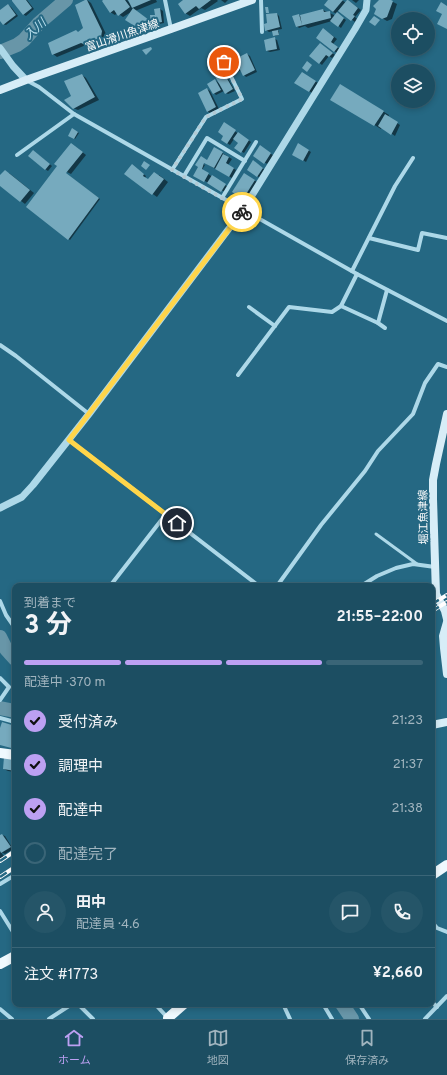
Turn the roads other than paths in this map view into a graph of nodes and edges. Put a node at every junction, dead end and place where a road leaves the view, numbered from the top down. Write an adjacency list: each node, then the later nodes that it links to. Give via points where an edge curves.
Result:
1 (165, 0): 5 (street)
2 (252, 0): 5 (main road, 富山滑川魚津線)
3 (261, 0): 6 (street)
4 (367, 0): 19 (street, via 366,10 355,29)
5 (171, 29): 9 (main road, 富山滑川魚津線)
6 (262, 32)
7 (0, 48): 9 (street)
8 (224, 62): 16 (street, via 242,99 206,117)
9 (26, 80): 10 (main road, 富山滑川魚津線); 11 (street)
10 (0, 90)
11 (74, 114): 13 (street); 16 (street)
12 (256, 142): 15 (street)
13 (17, 155)
14 (413, 158): 20 (street, via 395,186)
15 (245, 161): 17 (street, via 207,138); 18 (street)
16 (172, 170): 17 (street)
17 (184, 176): 18 (street)
18 (222, 198): 19 (street)
19 (243, 210): 22 (street); 34 (street)
20 (369, 238): 21 (street, via 418,250 422,233); 22 (street)
21 (447, 238)
22 (352, 271): 23 (street)
23 (357, 274): 24 (street); 26 (street)
24 (387, 290): 27 (street); 28 (street)
25 (249, 306): 29 (street)
26 (341, 306): 28 (street); 29 (street, via 332,312 289,308)
27 (447, 321)
28 (378, 323): 30 (street)
29 (275, 326): 33 (street)
30 (385, 328)
31 (0, 345): 34 (street)
32 (447, 367): 44 (street, via 438,364 425,383 413,414 378,451)
33 (238, 375)
34 (89, 414): 36 (street)
35 (447, 414): 41 (main road, 堀江魚津線, via 434,480)
36 (69, 440): 37 (street, via 22,496); 38 (street)
37 (0, 508)
38 (166, 514): 42 (street); 43 (street)
39 (376, 534): 40 (lane)
40 (418, 565): 41 (street); 45 (street, via 396,568)
41 (435, 567): 47 (main road, 堀江魚津線, via 436,594)
42 (112, 583)
43 (254, 583)
44 (279, 583)
45 (366, 583)
46 (0, 601): 48 (street)
47 (447, 621): 49 (main road, 堀江魚津線, via 443,636)
48 (12, 624)
49 (447, 674)
50 (0, 678): 51 (street, via 9,687)
51 (0, 700)
52 (0, 718): 53 (street)
53 (12, 721)
54 (447, 722): 55 (main road)
55 (435, 724)
56 (0, 753): 57 (main road)
57 (12, 755)
58 (447, 864): 59 (main road)
59 (435, 873)
60 (12, 877): 61 (street)
61 (0, 884)
62 (0, 911): 64 (street)
63 (435, 926): 65 (street)
64 (12, 930)
65 (447, 932)
66 (12, 958): 67 (main road)
67 (0, 964)
68 (447, 996): 76 (street)
69 (67, 1007): 79 (street)
70 (81, 1007): 80 (street)
71 (158, 1007): 81 (street)
72 (181, 1007): 81 (main road)
73 (284, 1007): 82 (street)
74 (325, 1007): 83 (street)
75 (361, 1007): 84 (street)
76 (437, 1007): 85 (street)
77 (0, 1009): 78 (street)
78 (12, 1019)
79 (49, 1019)
80 (93, 1019)
81 (168, 1019)
82 (290, 1019)
83 (332, 1019)
84 (369, 1019)
85 (425, 1019)

